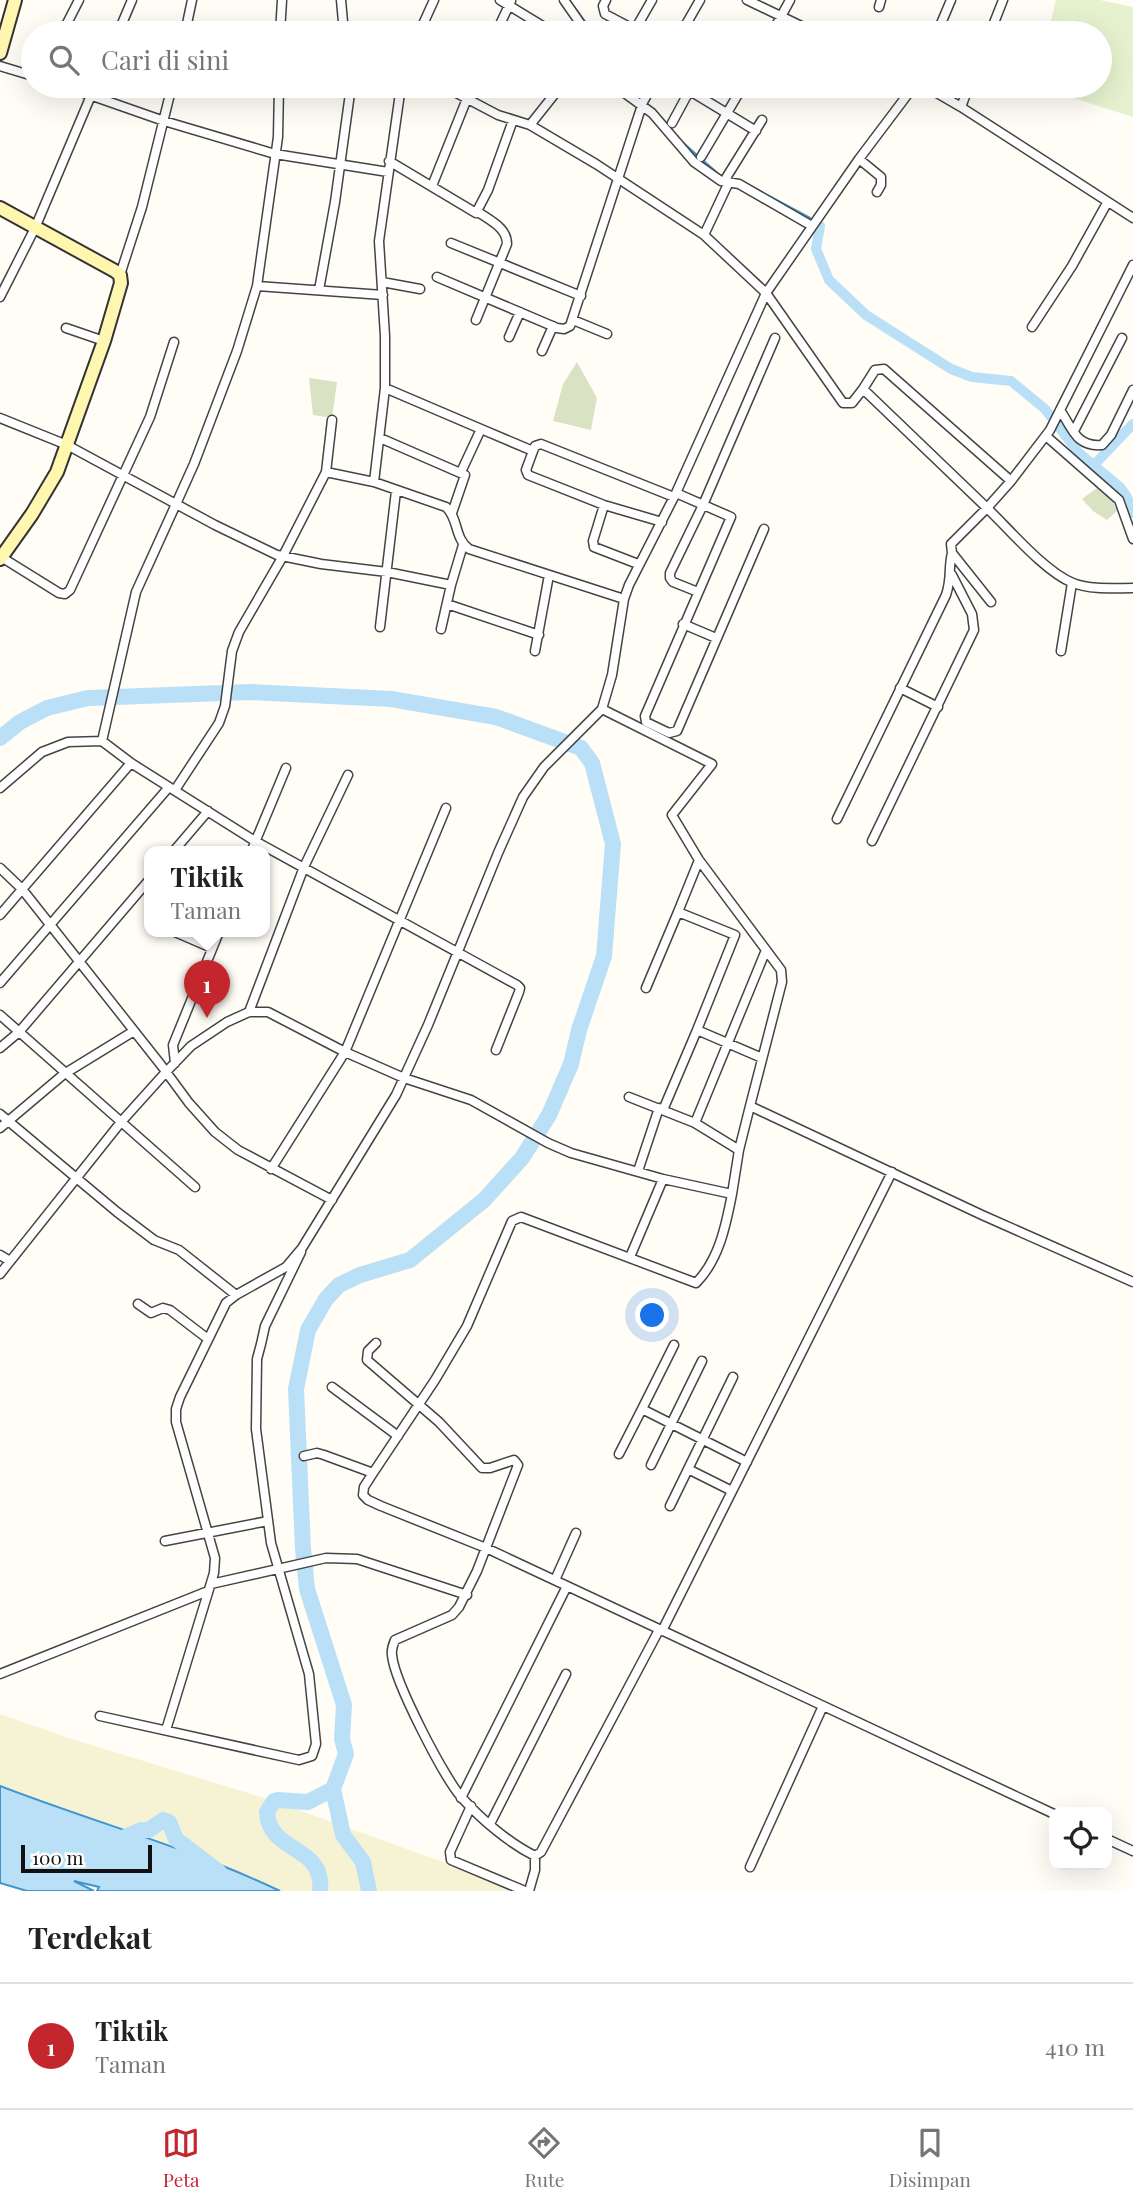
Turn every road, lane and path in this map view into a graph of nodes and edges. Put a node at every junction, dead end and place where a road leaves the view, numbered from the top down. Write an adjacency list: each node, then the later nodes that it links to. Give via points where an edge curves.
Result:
1 (15, 0): 35 (street)
2 (79, 0): 19 (street)
3 (132, 0): 20 (street)
4 (192, 0): 21 (street)
5 (282, 0): 22 (street)
6 (341, 0): 23 (street)
7 (434, 0): 24 (street)
8 (500, 0): 17 (street)
9 (564, 0): 27 (street)
10 (606, 0): 28 (street, via 605,14)
11 (652, 0): 29 (street)
12 (700, 0): 30 (street)
13 (747, 0): 18 (street)
14 (790, 0): 18 (street)
15 (951, 0): 33 (street)
16 (1003, 0): 34 (street)
17 (510, 2): 25 (street); 26 (street)
18 (781, 17): 31 (street); 32 (street)
19 (68, 21)
20 (123, 21)
21 (188, 21)
22 (281, 21)
23 (343, 21)
24 (424, 21)
25 (501, 21)
26 (537, 21)
27 (579, 21)
28 (617, 21)
29 (642, 21)
30 (688, 21)
31 (779, 21)
32 (790, 21)
33 (942, 21)
34 (995, 21)
35 (0, 52)
36 (0, 66): 37 (street)
37 (21, 72)
38 (90, 98): 79 (street)
39 (111, 98): 60 (street)
40 (169, 98): 60 (street)
41 (278, 98): 64 (street)
42 (349, 98): 68 (street)
43 (399, 98): 67 (street)
44 (466, 98): 72 (street)
45 (468, 98): 58 (street)
46 (551, 98): 62 (street)
47 (638, 98): 55 (street)
48 (646, 98): 55 (street)
49 (683, 98): 61 (street)
50 (704, 98): 57 (street)
51 (736, 98): 57 (street)
52 (905, 98): 66 (street)
53 (946, 98): 56 (street)
54 (964, 98): 56 (street)
55 (644, 101): 70 (street); 71 (street, via 694,162)
56 (961, 107): 74 (street)
57 (727, 114): 63 (street); 65 (street)
58 (513, 120): 62 (street); 76 (street)
59 (762, 120): 63 (street)
60 (164, 121): 64 (street); 84 (street)
61 (672, 122)
62 (530, 125): 70 (street)
63 (756, 131): 71 (street)
64 (275, 154): 68 (street); 87 (street)
65 (701, 157)
66 (859, 159): 73 (street, via 881,177); 78 (street)
67 (389, 161): 69 (street); 72 (street)
68 (339, 165): 69 (street); 89 (street)
69 (388, 172): 86 (street, via 379,241)
70 (618, 179): 80 (street); 92 (street)
71 (727, 181): 78 (street); 80 (street)
72 (432, 186): 76 (street)
73 (877, 192)
74 (1107, 203): 77 (street); 99 (street)
75 (0, 208): 79 (street)
76 (478, 212): 82 (street, via 507,237)
77 (1133, 218)
78 (812, 226): 90 (street)
79 (35, 228): 84 (street); 93 (street)
80 (704, 235): 90 (street)
81 (451, 243): 82 (street)
82 (500, 263): 92 (street); 94 (street)
83 (1133, 265): 111 (street)
84 (120, 275): 105 (street)
85 (437, 277): 94 (street)
86 (382, 282): 88 (street); 91 (street)
87 (257, 286): 89 (street); 127 (street, via 237,351)
88 (420, 289)
89 (320, 290): 91 (street)
90 (766, 293): 109 (street, via 843,403 852,403); 126 (street)
91 (383, 295): 108 (street)
92 (581, 296): 97 (street)
93 (0, 298)
94 (486, 298): 95 (street); 96 (street)
95 (520, 312): 98 (street); 102 (street)
96 (476, 320)
97 (573, 320): 98 (street, via 564,329); 101 (street)
98 (553, 326): 107 (street)
99 (1032, 327)
100 (66, 328): 105 (street)
101 (607, 334)
102 (509, 337)
103 (775, 338): 129 (street)
104 (1122, 338): 115 (street)
105 (104, 341): 118 (street)
106 (174, 342): 122 (street, via 150,417)
107 (542, 351)
108 (385, 388): 114 (street); 117 (street)
109 (863, 389): 123 (street, via 874,370 884,369); 130 (street)
110 (1133, 390): 115 (street, via 1111,435 1101,445 1088,446)
111 (1058, 414): 115 (street); 116 (street)
112 (0, 418): 118 (street)
113 (332, 419): 120 (street)
114 (481, 429): 119 (street); 121 (street)
115 (1074, 431)
116 (1048, 433): 123 (street); 134 (street, via 1119,500)
117 (380, 438): 121 (street); 124 (street)
118 (67, 445): 122 (street); 138 (street, via 57,472)
119 (533, 451): 126 (street, via 541,444); 128 (street, via 528,475)
120 (326, 472): 124 (street); 137 (street)
121 (461, 472): 131 (street, via 465,479)
122 (124, 475): 127 (street); 138 (street, via 65,594)
123 (1011, 481): 130 (street)
124 (374, 482): 125 (street)
125 (397, 491): 131 (street, via 436,502); 140 (street)
126 (675, 495): 129 (street); 132 (street)
127 (176, 504): 137 (street); 160 (street, via 136,592)
128 (604, 505): 132 (street); 139 (street, via 594,547)
129 (703, 505): 146 (street, via 670,578); 146 (street, via 731,517)
130 (987, 508): 136 (street, via 954,539); 143 (street, via 1042,562)
131 (452, 513): 135 (street)
132 (662, 522): 139 (street)
133 (764, 529): 154 (street)
134 (1133, 539)
135 (463, 545): 141 (street); 144 (street)
136 (952, 553): 142 (street); 148 (street)
137 (283, 556): 140 (street); 165 (street, via 239,632 219,723)
138 (1, 558)
139 (638, 564): 147 (street)
140 (387, 572): 144 (street); 151 (street)
141 (550, 575): 147 (street); 153 (street)
142 (951, 575): 157 (street, via 946,595); 158 (street, via 972,614 974,630)
143 (1072, 583): 145 (street); 155 (street)
144 (451, 585): 149 (street)
145 (1133, 588)
146 (698, 592): 150 (street)
147 (624, 599): 159 (street)
148 (991, 602)
149 (447, 604): 152 (street); 153 (street)
150 (684, 624): 154 (street); 154 (street, via 645,716 646,722 669,733 677,731)
151 (380, 627)
152 (441, 629)
153 (539, 635): 156 (street)
154 (716, 638)
155 (1061, 650)
156 (535, 651)
157 (901, 688): 158 (street); 168 (street)
158 (938, 707): 170 (street)
159 (602, 709): 175 (street, via 712,764 672,815); 190 (street, via 544,767 523,797)
160 (102, 741): 161 (street); 164 (street, via 68,742 42,752)
161 (131, 763): 165 (street); 179 (street)
162 (286, 768): 169 (street)
163 (348, 775): 176 (street)
164 (0, 788)
165 (172, 789): 167 (street); 184 (street)
166 (446, 808): 183 (street)
167 (208, 811): 169 (street); 171 (street)
168 (837, 819)
169 (255, 841): 172 (street); 173 (street)
170 (872, 841)
171 (178, 846)
172 (253, 846)
173 (264, 846)
174 (270, 849): 176 (street)
175 (699, 860): 180 (street); 182 (street)
176 (304, 867): 183 (street); 194 (street)
177 (0, 868): 179 (street)
178 (144, 886): 191 (street)
179 (22, 890): 181 (street); 184 (street)
180 (678, 912): 185 (street); 193 (street)
181 (0, 915)
182 (744, 919): 185 (street); 189 (street)
183 (401, 920): 190 (street); 202 (street)
184 (49, 924): 191 (street); 192 (street)
185 (735, 935): 196 (street)
186 (187, 937): 188 (street)
187 (217, 937): 188 (street)
188 (212, 948): 204 (street, via 173,1045)
189 (766, 950): 199 (street); 203 (street, via 781,970 782,982)
190 (459, 953): 201 (street, via 520,988); 207 (street)
191 (79, 962): 197 (street); 198 (street)
192 (0, 983)
193 (646, 988)
194 (249, 1012): 202 (street, via 268,1013); 204 (street, via 200,1040)
195 (0, 1015): 198 (street)
196 (697, 1030): 199 (street); 210 (street)
197 (134, 1031): 205 (street); 206 (street)
198 (19, 1032): 200 (street); 206 (street)
199 (728, 1043): 203 (street); 214 (street)
200 (0, 1048)
201 (496, 1050)
202 (345, 1052): 207 (street); 217 (street)
203 (762, 1058): 209 (street)
204 (175, 1063): 205 (street)
205 (166, 1072): 213 (street); 217 (street, via 215,1132)
206 (64, 1073): 212 (street); 213 (street)
207 (404, 1078): 218 (street, via 471,1100 572,1153); 224 (street)
208 (629, 1097): 210 (street)
209 (750, 1106): 216 (street); 219 (street)
210 (661, 1109): 214 (street); 218 (street)
211 (0, 1114): 212 (street)
212 (9, 1122): 215 (street); 221 (street)
213 (121, 1122): 221 (street); 222 (street)
214 (695, 1123): 216 (street)
215 (0, 1128)
216 (738, 1150): 223 (street)
217 (271, 1169): 224 (street)
218 (638, 1171): 220 (street)
219 (892, 1172): 230 (street); 246 (street)
220 (663, 1179): 223 (street); 227 (street)
221 (76, 1180): 228 (street); 231 (street)
222 (195, 1187)
223 (732, 1194): 227 (street, via 724,1231 696,1283)
224 (332, 1200): 225 (street)
225 (302, 1248): 231 (street, via 286,1267); 252 (street, via 265,1326 257,1359 256,1429)
226 (0, 1255): 228 (street)
227 (630, 1257): 239 (street, via 516,1218 467,1326)
228 (10, 1261): 229 (street)
229 (0, 1274)
230 (1133, 1282)
231 (236, 1295): 233 (street, via 226,1303)
232 (138, 1304): 233 (street, via 150,1312 170,1310)
233 (208, 1339): 254 (street, via 180,1397 176,1422)
234 (376, 1343): 239 (street, via 367,1360)
235 (674, 1345): 240 (street)
236 (702, 1361): 241 (street)
237 (733, 1377): 243 (street)
238 (332, 1387): 242 (street)
239 (418, 1405): 242 (street); 256 (street, via 482,1468 517,1462)
240 (642, 1409): 241 (street); 244 (street)
241 (671, 1424): 243 (street); 247 (street)
242 (397, 1436): 249 (street)
243 (702, 1439): 246 (street); 248 (street)
244 (619, 1454)
245 (304, 1456): 249 (street, via 317,1453)
246 (747, 1462): 250 (street)
247 (650, 1465)
248 (688, 1469): 250 (street); 251 (street)
249 (373, 1473): 256 (street, via 363,1490 368,1500)
250 (732, 1491): 262 (street)
251 (670, 1506)
252 (268, 1521): 254 (street); 257 (street)
253 (576, 1533): 258 (street)
254 (209, 1534): 255 (street); 260 (street, via 215,1558)
255 (165, 1541)
256 (486, 1548): 258 (street); 261 (street)
257 (277, 1570): 260 (street); 261 (street, via 326,1558 349,1558); 267 (street, via 309,1674 316,1744 312,1756 299,1760)
258 (555, 1580): 259 (street)
259 (567, 1586): 262 (street); 268 (street)
260 (209, 1587): 263 (street); 267 (street)
261 (467, 1595): 268 (street, via 453,1615 395,1640 391,1648 423,1731)
262 (661, 1630): 265 (street); 274 (street)
263 (0, 1674)
264 (566, 1674): 271 (street)
265 (823, 1706): 270 (street); 275 (street)
266 (100, 1716): 267 (street)
267 (166, 1730)
268 (461, 1798): 269 (street)
269 (471, 1806): 271 (street); 276 (street, via 450,1852 451,1860)
270 (1049, 1812)
271 (490, 1824): 274 (street)
272 (1112, 1841): 273 (street)
273 (1133, 1851)
274 (535, 1856): 276 (street)
275 (750, 1867)
276 (527, 1891)

